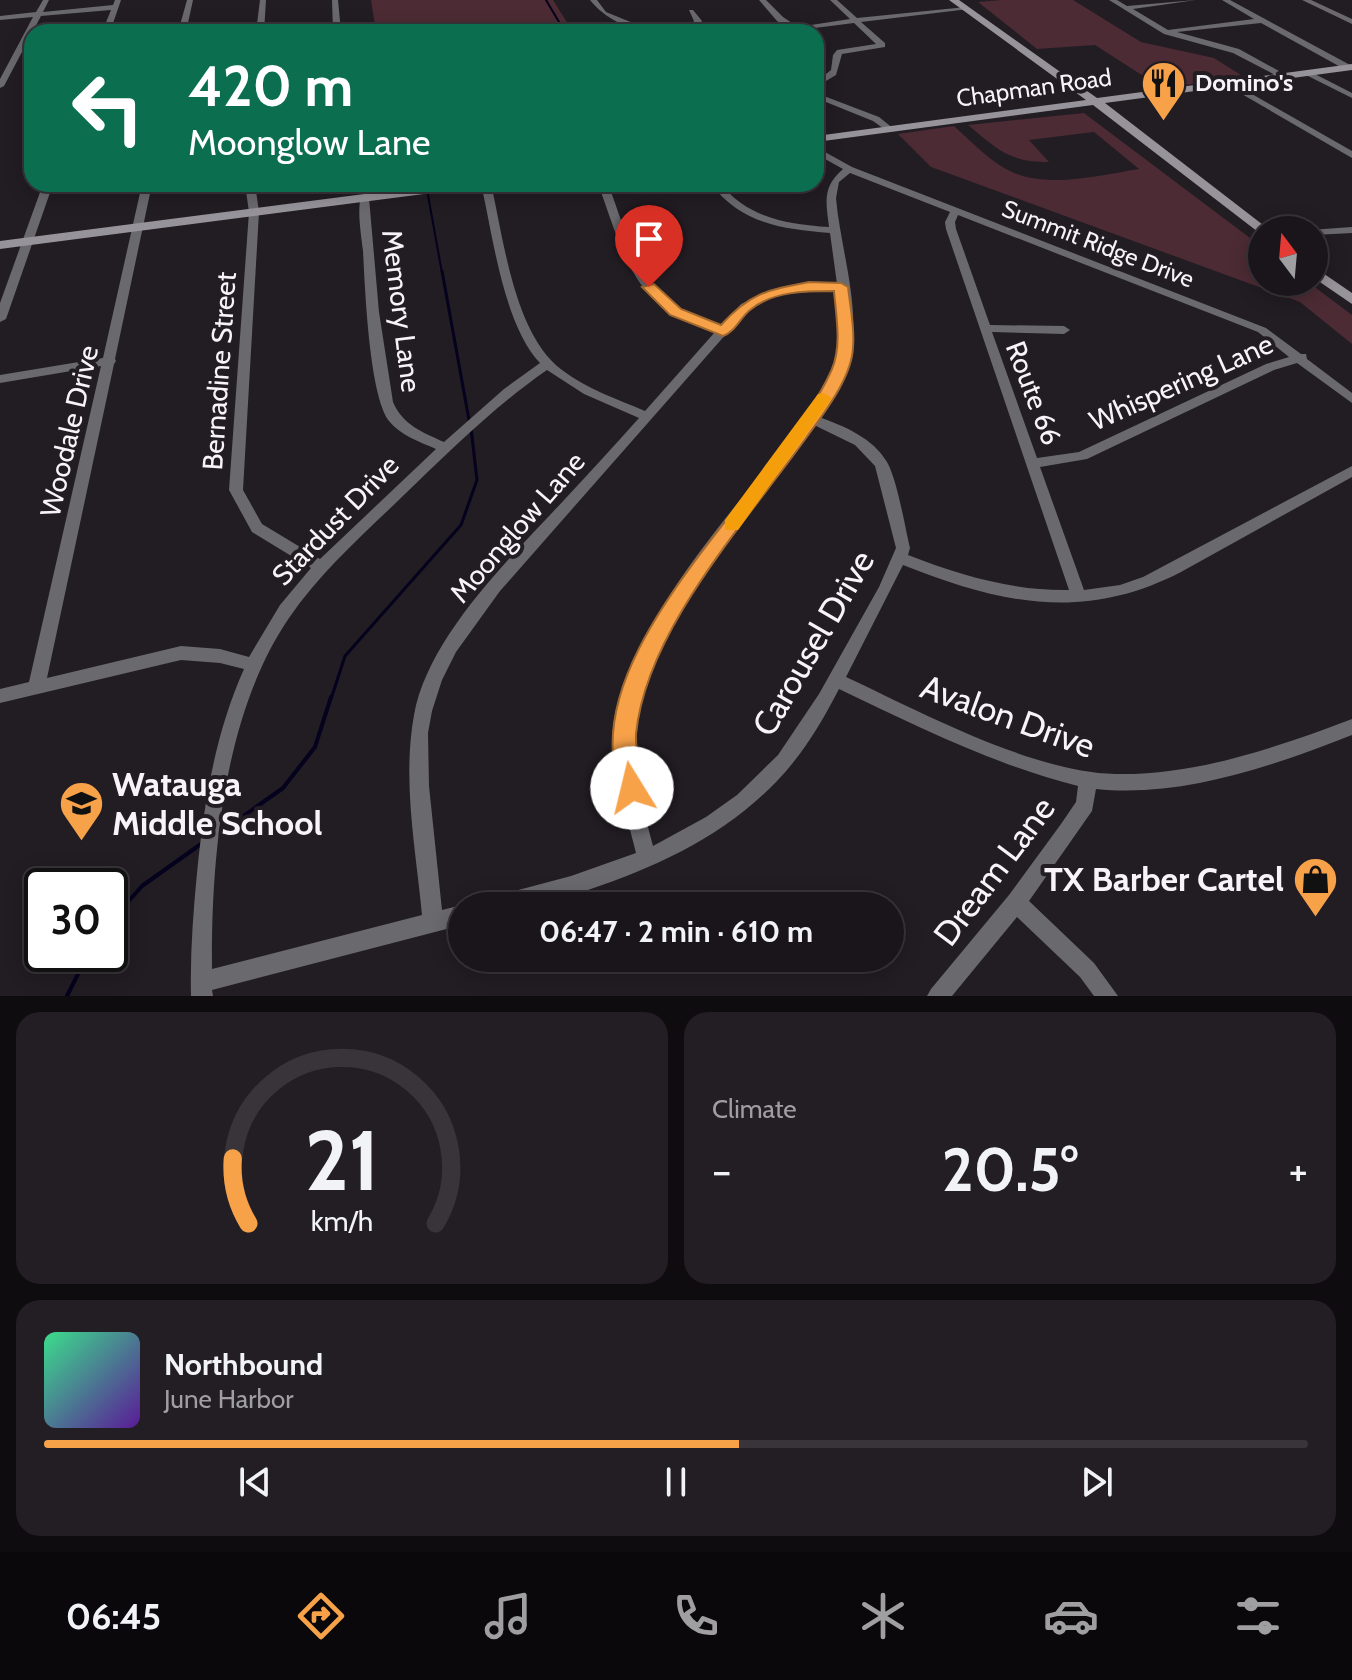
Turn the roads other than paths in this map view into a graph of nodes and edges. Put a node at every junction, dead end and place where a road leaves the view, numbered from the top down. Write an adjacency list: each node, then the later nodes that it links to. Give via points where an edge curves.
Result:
1 (46, 0): 17 (street)
2 (190, 0): 24 (street)
3 (263, 0): 25 (street)
4 (335, 0): 26 (street)
5 (593, 0): 27 (street, via 604,13)
6 (762, 0): 29 (street)
7 (833, 0): 19 (street)
8 (953, 0): 14 (street)
9 (1112, 0): 15 (street)
10 (1193, 0): 15 (street)
11 (1225, 0): 20 (street)
12 (1305, 0): 21 (street)
13 (117, 4): 17 (street); 23 (street)
14 (965, 4): 19 (street); 41 (street)
15 (1125, 8): 31 (street)
16 (691, 11): 28 (street)
17 (38, 15): 18 (street); 22 (street)
18 (0, 18)
19 (856, 20): 30 (street); 36 (street, via 882,45 840,52 835,74)
20 (1264, 20): 31 (street); 33 (street)
21 (1352, 22)
22 (33, 24)
23 (109, 24)
24 (184, 24)
25 (261, 24)
26 (336, 24)
27 (631, 24)
28 (696, 24)
29 (788, 24)
30 (824, 25)
31 (1167, 32): 35 (street, via 1236,51)
32 (24, 41): 38 (street)
33 (1350, 67): 34 (street, Chapman Road)
34 (1309, 73): 35 (street, Chapman Road); 39 (street)
35 (1284, 76): 37 (street, Chapman Road)
36 (824, 80)
37 (1231, 84): 41 (street, Chapman Road); 45 (street)
38 (0, 86)
39 (1352, 96)
40 (824, 98): 42 (street)
41 (1096, 102): 42 (street, Chapman Road); 57 (street)
42 (890, 129): 43 (street, Chapman Road)
43 (824, 138)
44 (824, 155): 46 (street, Summit Ridge Drive)
45 (1352, 155)
46 (849, 169): 55 (street, Summit Ridge Drive); 59 (street, via 831,191)
47 (45, 192): 62 (street)
48 (145, 192): 58 (street, Woodale Drive)
49 (251, 192): 56 (street, Bernadine Street)
50 (410, 192): 54 (street)
51 (488, 192): 73 (street, via 522,322)
52 (606, 192): 70 (street, via 635,260 659,299 675,312)
53 (722, 192): 59 (street, via 731,204 763,219)
54 (364, 198): 56 (street); 78 (street, Memory Lane, via 387,402 398,422)
55 (956, 210): 68 (street, Route 66, via 951,229); 71 (street, Summit Ridge Drive, via 1262,330)
56 (254, 212): 58 (street); 82 (street, Bernadine Street, via 236,490 257,528)
57 (1248, 220)
58 (138, 227): 62 (street); 72 (street, Woodale Drive)
59 (832, 230): 65 (street)
60 (1352, 230): 61 (street)
61 (1328, 231)
62 (28, 242): 63 (street); 67 (street)
63 (0, 245)
64 (1328, 282): 66 (street)
65 (841, 287): 70 (street, Moonglow Lane, via 809,286 766,295 745,306); 77 (street, via 846,348)
66 (1352, 300)
67 (0, 319)
68 (985, 328): 69 (street); 79 (street, Route 66)
69 (1064, 330)
70 (723, 331): 76 (street, Moonglow Lane)
71 (1302, 357): 75 (street, Summit Ridge Drive); 79 (street, Whispering Lane, via 1270,367 1082,456)
72 (110, 361): 74 (street); 86 (street, Woodale Drive)
73 (547, 364): 76 (street, via 573,383); 78 (street, Stardust Drive)
74 (0, 379)
75 (1352, 399)
76 (648, 417): 94 (street, Moonglow Lane, via 479,608 432,684 419,736)
77 (811, 419): 81 (street, Carousel Drive, via 855,437 882,465 901,529); 90 (street, via 670,611 635,682 625,737)
78 (451, 443): 82 (street, Stardust Drive)
79 (1035, 463): 83 (street, Route 66)
80 (1352, 471): 83 (street, via 1159,577 1117,591)
81 (900, 558): 83 (street, via 992,587); 85 (street, Carousel Drive)
82 (322, 567): 84 (street, Stardust Drive, via 274,628)
83 (1078, 595)
84 (254, 665): 86 (street, via 181,653); 95 (street, Stardust Drive, via 226,735 210,820)
85 (836, 680): 89 (street, Avalon Drive, via 965,739); 90 (street, Carousel Drive, via 772,775 717,822)
86 (36, 689): 87 (street)
87 (0, 696)
88 (1352, 727): 89 (street, Avalon Drive, via 1182,776)
89 (1088, 780): 92 (street, Dream Lane, via 1085,805)
90 (647, 860): 91 (street, Carousel Drive)
91 (542, 892)
92 (1016, 902): 96 (street, Dream Lane); 97 (street)
93 (448, 918): 94 (street)
94 (433, 922): 95 (street)
95 (202, 989)
96 (938, 996)
97 (1107, 996)

